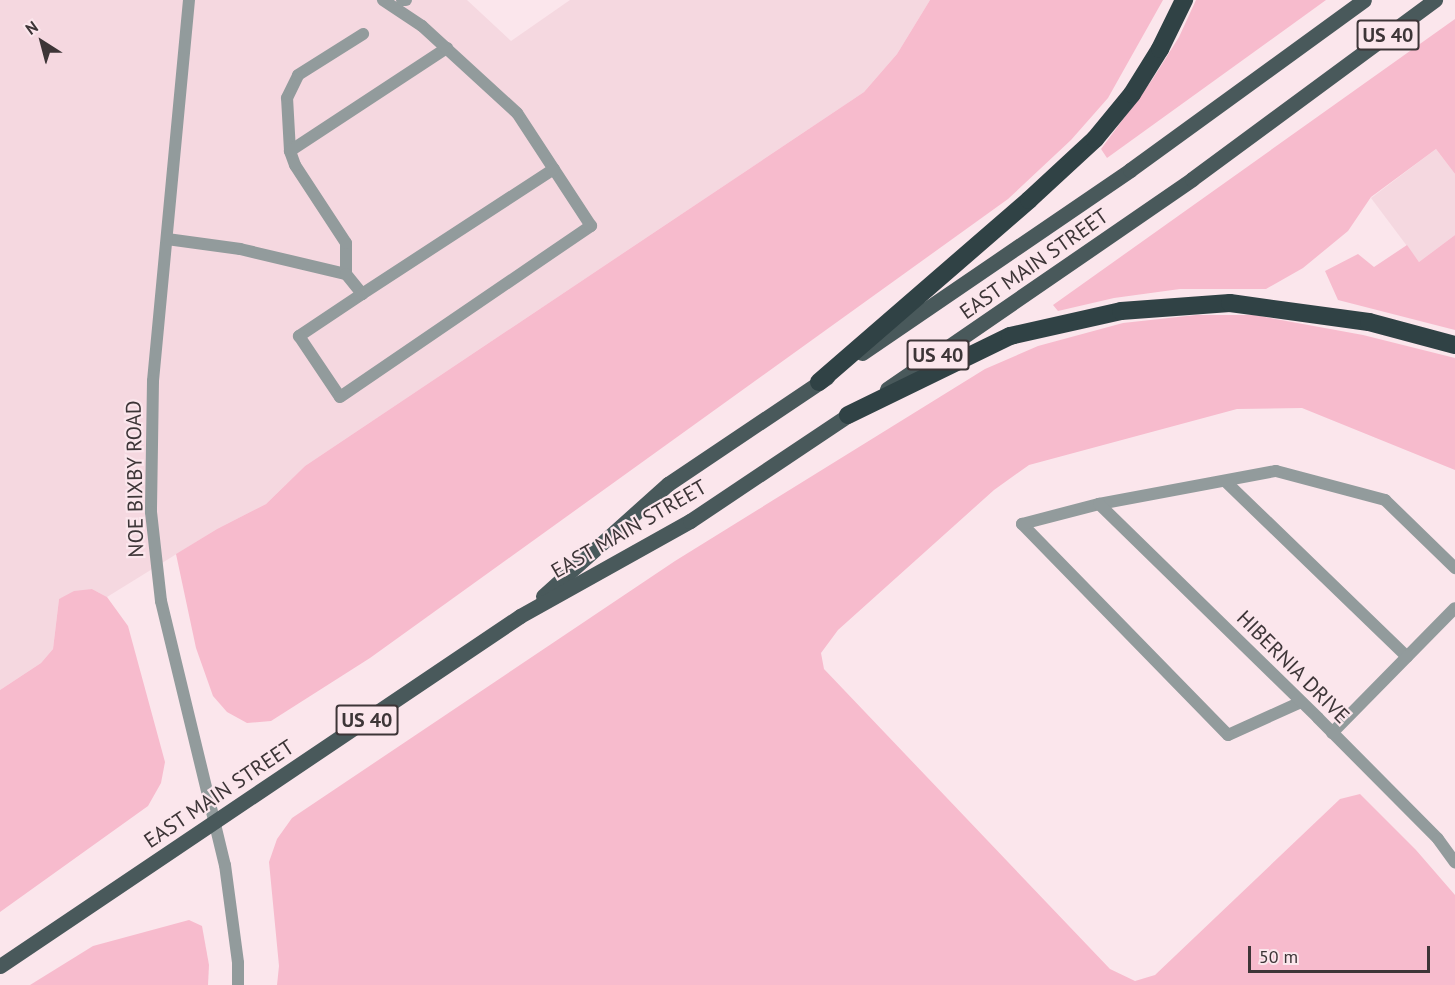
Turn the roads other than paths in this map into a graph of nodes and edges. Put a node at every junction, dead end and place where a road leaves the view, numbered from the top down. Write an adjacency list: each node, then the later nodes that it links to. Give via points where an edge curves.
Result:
1 (189, 0): 12 (street, NOE BIXBY ROAD)
2 (383, 0): 9 (street)
3 (402, 0): 4 (street)
4 (406, 0)
5 (1184, 0): 16 (highway, via 1132,94 1095,139)
6 (1365, 0): 16 (main road, EAST MAIN STREET / US 40, via 1130,170)
7 (1435, 0): 17 (main road, EAST MAIN STREET / US 40, via 1182,186)
8 (363, 34): 10 (street, via 298,75 287,98)
9 (447, 48): 10 (street); 11 (street, via 517,112)
10 (290, 151): 13 (street, via 295,165 346,243)
11 (554, 169): 14 (street); 14 (street, via 591,226 340,397 299,336)
12 (167, 239): 13 (street, via 240,249); 26 (street, NOE BIXBY ROAD, via 153,381 151,512 161,601)
13 (346, 274): 14 (street)
14 (362, 294)
15 (1455, 345): 17 (highway, via 1369,322 1230,303 1121,311 1010,336)
16 (819, 382): 22 (main road, EAST MAIN STREET / US 40, via 668,484)
17 (848, 415): 22 (main road, EAST MAIN STREET / US 40, via 690,521)
18 (1225, 481): 19 (street); 20 (street, via 1276,471 1385,500); 23 (street)
19 (1099, 504): 24 (street, HIBERNIA DRIVE); 24 (street, via 1022,524 1228,735)
20 (1455, 568)
21 (1455, 608): 23 (street)
22 (520, 616): 26 (main road, EAST MAIN STREET / US 40)
23 (1407, 657): 25 (street)
24 (1301, 702): 25 (street, HIBERNIA DRIVE)
25 (1332, 733): 27 (street, HIBERNIA DRIVE, via 1438,839)
26 (214, 823): 28 (main road, EAST MAIN STREET / US 40); 29 (street, NOE BIXBY ROAD, via 231,900)
27 (1455, 862)
28 (0, 966)
29 (238, 985)

